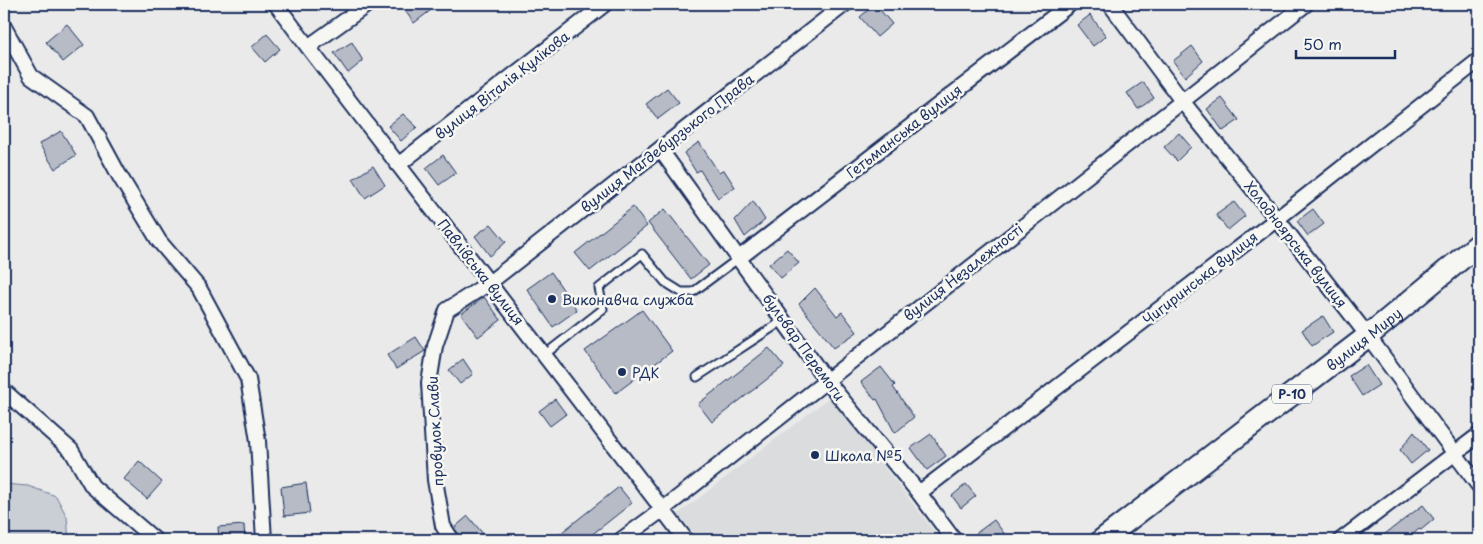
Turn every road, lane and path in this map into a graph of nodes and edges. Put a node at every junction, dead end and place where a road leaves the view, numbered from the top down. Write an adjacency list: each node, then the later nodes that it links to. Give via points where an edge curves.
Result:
1 (276, 4): 9 (street, Павлівська вулиця)
2 (368, 4): 9 (street)
3 (605, 4): 13 (street, вулиця Віталія Кулікова)
4 (845, 4): 12 (street, вулиця Магдебурзького Права)
5 (1070, 4): 16 (street, Гетьманська вулиця)
6 (1110, 4): 11 (street, Холодноярська вулиця)
7 (1306, 4): 11 (street, вулиця Незалежності)
8 (4, 27): 30 (street, via 31,76 87,116 159,241 199,288 248,378 258,441)
9 (308, 47): 13 (street, Павлівська вулиця)
10 (1479, 60): 14 (street, Чигиринська вулиця)
11 (1182, 101): 14 (street, Холодноярська вулиця); 22 (street, вулиця Незалежності)
12 (660, 149): 16 (street, бульвар Перемоги); 17 (street, вулиця Магдебурзького Права)
13 (398, 165): 17 (street, Павлівська вулиця)
14 (1277, 219): 19 (street, Холодноярська вулиця); 27 (street, Чигиринська вулиця)
15 (1479, 244): 19 (main road, вулиця Миру / Р-10)
16 (739, 258): 18 (street, бульвар Перемоги); 20 (lane, via 693,292 681,292 665,282 642,254 599,288 603,309)
17 (489, 283): 20 (street, Павлівська вулиця); 31 (street, провулок Слави, via 447,310 433,356 429,384 436,480 443,526)
18 (784, 320): 21 (lane); 22 (street, бульвар Перемоги)
19 (1368, 336): 25 (street, Холодноярська вулиця); 35 (main road, вулиця Миру / Р-10)
20 (544, 355): 28 (street, Павлівська вулиця)
21 (697, 377)
22 (826, 380): 27 (street, бульвар Перемоги); 28 (street, вулиця Незалежності)
23 (4, 391): 29 (street, via 70,450 92,486)
24 (1479, 435): 25 (street)
25 (1455, 454): 26 (street, Холодноярська вулиця); 36 (street)
26 (1479, 486)
27 (919, 493): 34 (street, бульвар Перемоги)
28 (662, 510): 32 (street, вулиця Незалежності); 33 (street, Павлівська вулиця)
29 (155, 540)
30 (264, 540)
31 (452, 540)
32 (621, 540)
33 (686, 540)
34 (954, 540)
35 (1102, 540)
36 (1341, 540)

